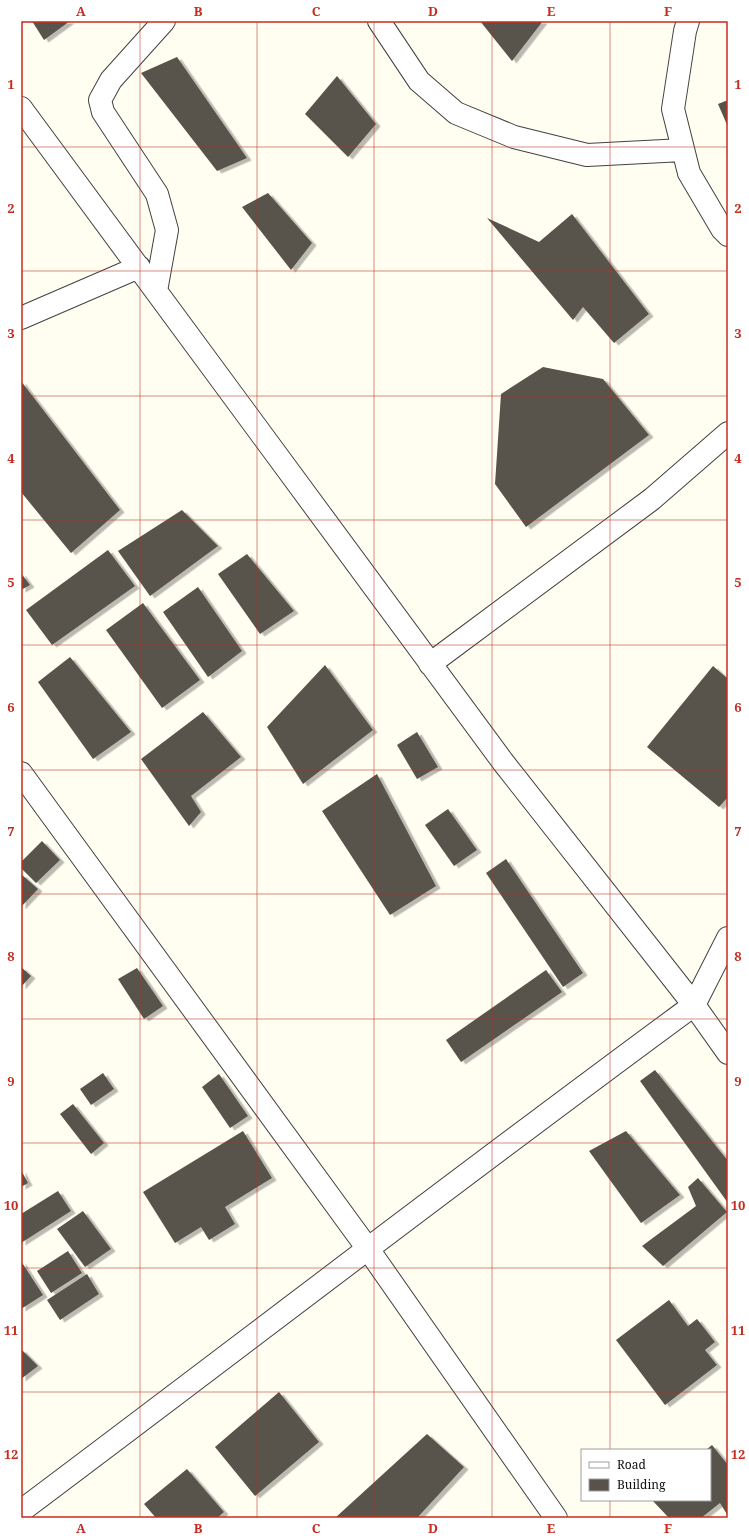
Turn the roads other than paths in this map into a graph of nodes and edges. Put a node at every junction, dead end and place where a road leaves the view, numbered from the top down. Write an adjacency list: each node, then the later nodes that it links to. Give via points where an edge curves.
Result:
1 (164, 21): 8 (street, via 111,80 100,100 103,112 158,194 167,230)
2 (379, 21): 5 (street, via 419,81 456,113 463,116 514,137 587,155)
3 (688, 21): 5 (street, via 684,32 673,109)
4 (21, 108): 7 (street)
5 (683, 150): 6 (street, via 689,173)
6 (728, 235)
7 (139, 267): 8 (street); 9 (street)
8 (156, 291): 11 (street)
9 (21, 318)
10 (728, 433): 11 (street, via 652,499)
11 (430, 664): 14 (street, via 503,762)
12 (21, 773): 16 (street)
13 (728, 938): 14 (street)
14 (694, 1005): 15 (street); 16 (street)
15 (728, 1053)
16 (368, 1249): 17 (street); 18 (street)
17 (21, 1511)
18 (556, 1518)

